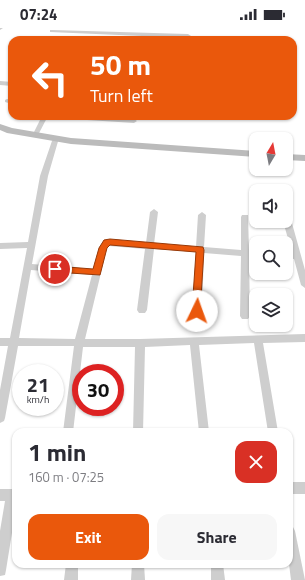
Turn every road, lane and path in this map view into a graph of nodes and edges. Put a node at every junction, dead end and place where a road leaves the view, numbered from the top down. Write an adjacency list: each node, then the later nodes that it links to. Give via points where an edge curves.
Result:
1 (124, 28): 4 (street)
2 (52, 31): 3 (street)
3 (73, 32): 4 (street)
4 (123, 34): 5 (street)
5 (146, 36)
6 (43, 120): 10 (street)
7 (128, 120): 8 (street)
8 (134, 121)
9 (0, 128): 10 (street)
10 (36, 134): 11 (street); 12 (street, via 72,134)
11 (56, 138): 15 (street); 22 (street, via 44,176)
12 (249, 147)
13 (293, 149): 14 (street)
14 (305, 150)
15 (249, 154)
16 (293, 157): 17 (street)
17 (305, 158)
18 (154, 212): 23 (street)
19 (202, 215): 25 (street)
20 (245, 217): 26 (street)
21 (289, 228): 29 (street)
22 (32, 245): 24 (street); 30 (street)
23 (150, 245): 25 (street); 32 (street, via 106,242); 34 (street)
24 (0, 246)
25 (200, 250): 26 (street); 35 (street)
26 (245, 253): 27 (street); 36 (street)
27 (249, 253)
28 (293, 256): 29 (street)
29 (297, 256): 31 (street)
30 (28, 267): 32 (street); 41 (street)
31 (303, 267): 33 (street)
32 (97, 272): 42 (street)
33 (305, 285)
34 (142, 310)
35 (197, 311)
36 (245, 316)
37 (305, 338): 38 (street)
38 (258, 339): 39 (street); 48 (street)
39 (194, 341): 43 (street); 47 (street)
40 (0, 342): 41 (street)
41 (14, 343): 42 (street); 44 (street)
42 (79, 343): 43 (street); 45 (street)
43 (140, 343): 46 (street)
44 (0, 418)
45 (68, 428)
46 (138, 428)
47 (204, 428)
48 (272, 428)
49 (293, 488): 50 (street)
50 (305, 488)
51 (9, 495): 56 (street)
52 (293, 553): 60 (street)
53 (72, 568): 57 (street)
54 (138, 568): 58 (street)
55 (217, 568): 59 (street)
56 (0, 570)
57 (71, 580)
58 (138, 580)
59 (218, 580)
60 (298, 580)

